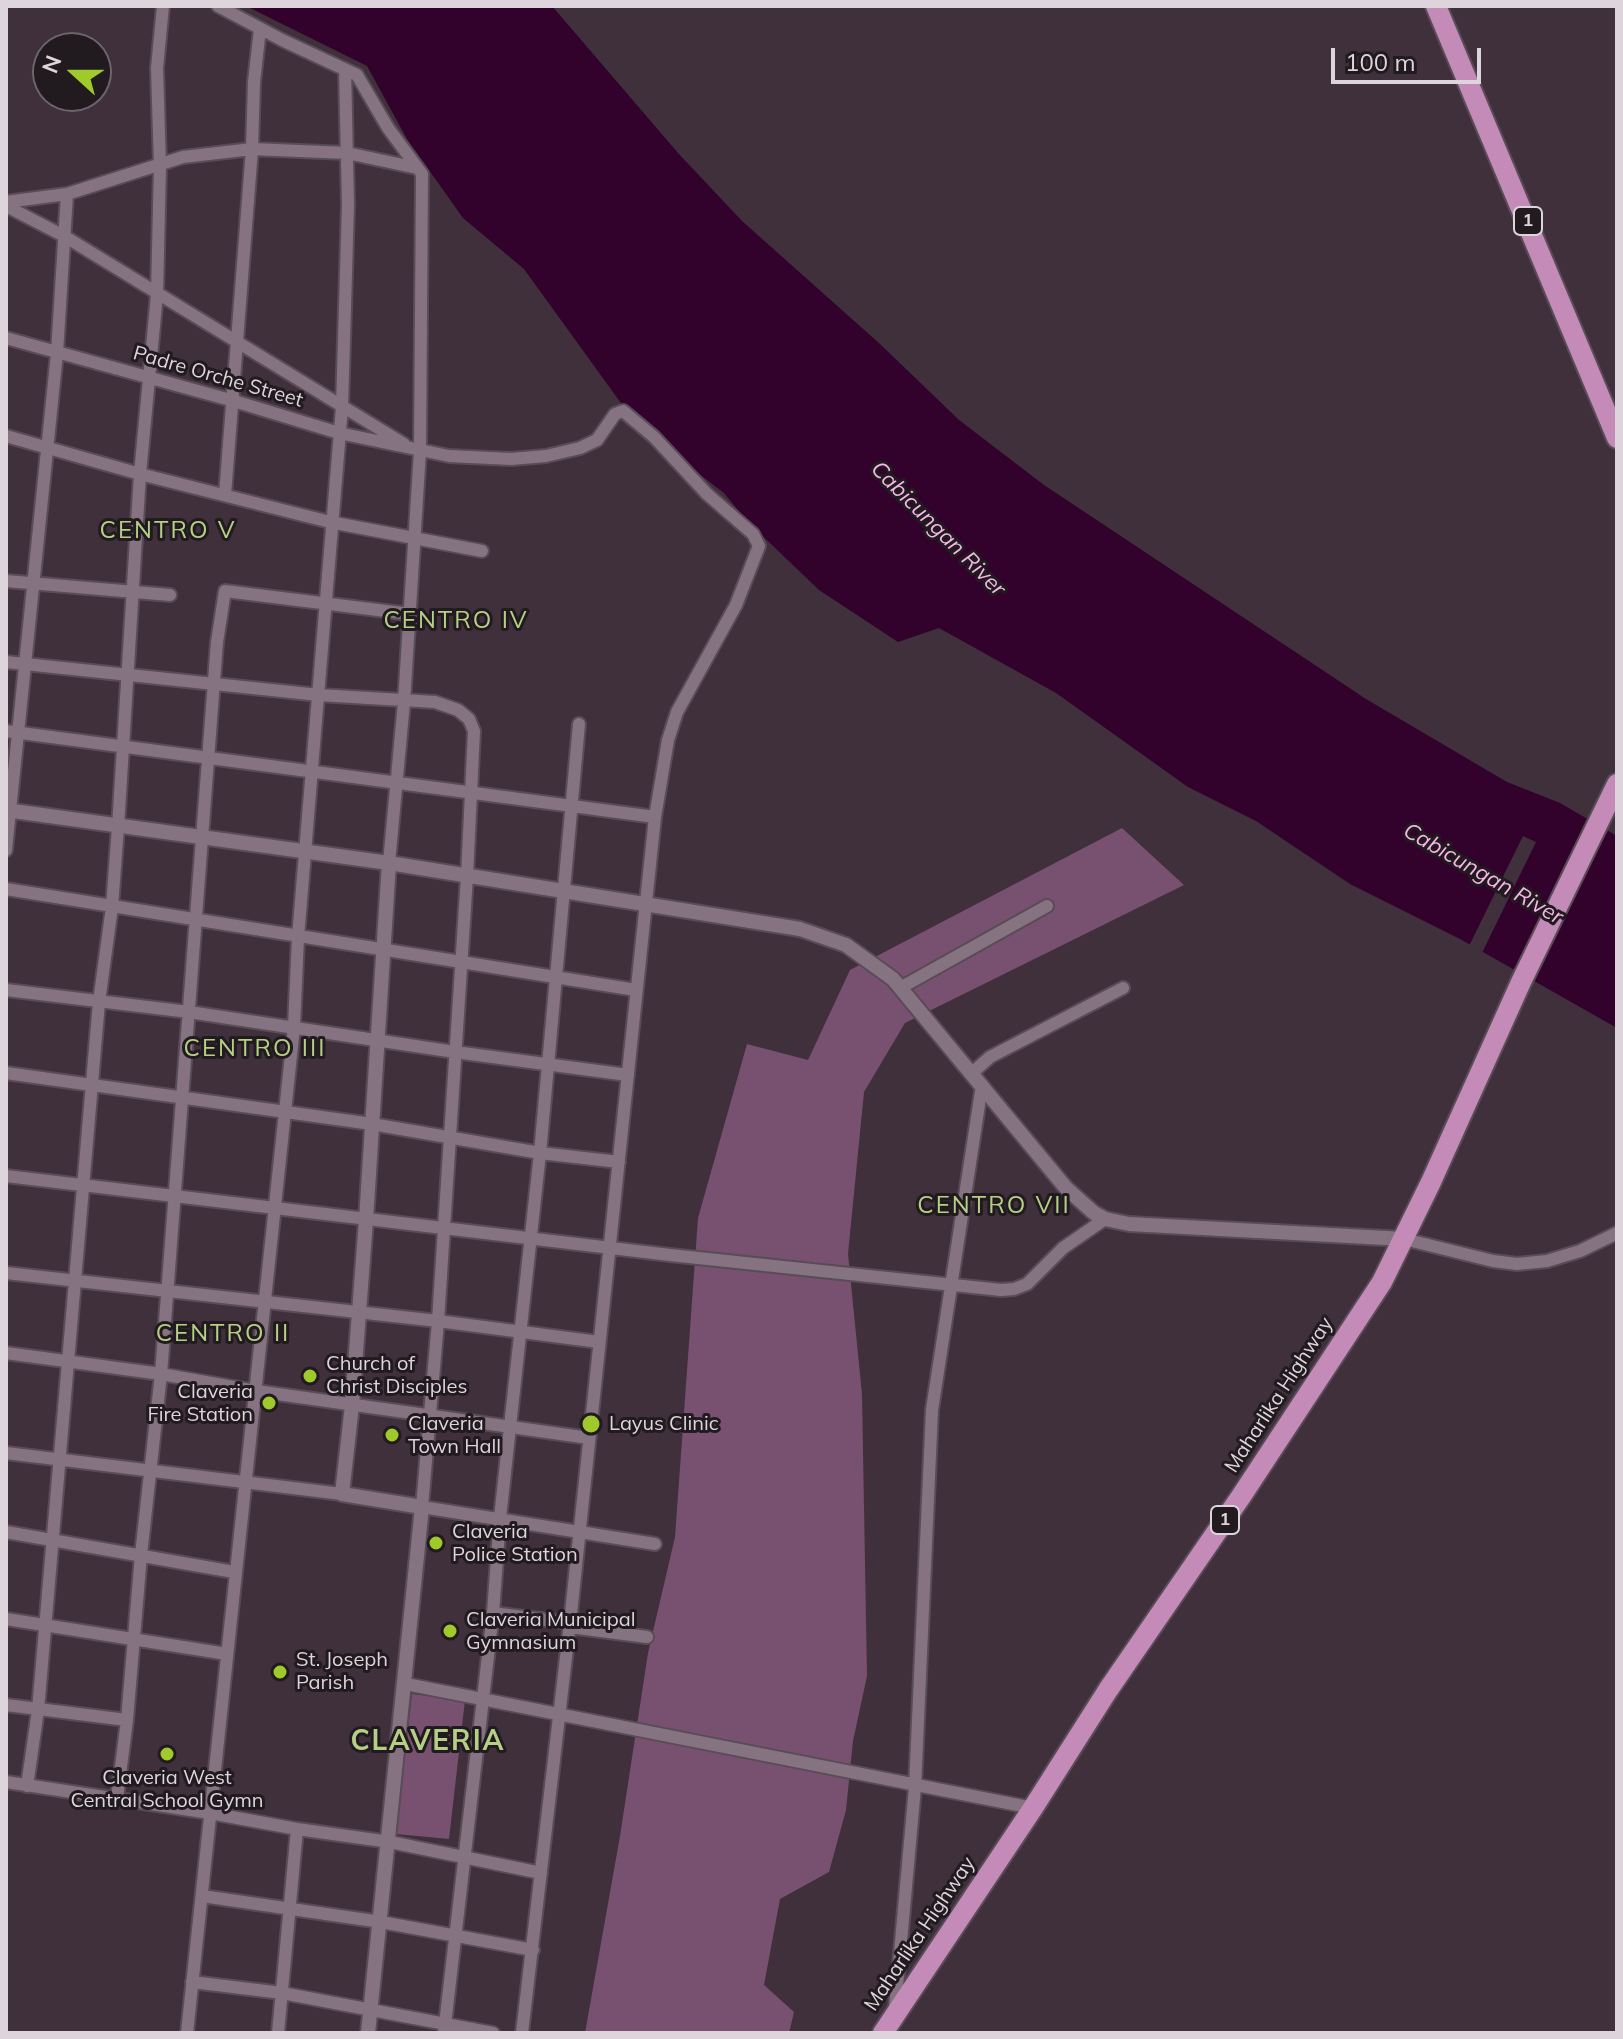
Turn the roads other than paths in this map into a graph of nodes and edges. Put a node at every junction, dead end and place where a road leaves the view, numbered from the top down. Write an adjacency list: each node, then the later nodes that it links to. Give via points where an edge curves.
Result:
1 (163, 6): 8 (street, via 157,68)
2 (218, 6): 4 (street)
3 (1436, 6): 22 (highway, 1)
4 (260, 29): 5 (street); 6 (street)
5 (345, 69): 7 (street); 9 (street, via 357,75)
6 (252, 149): 7 (street); 8 (street, via 183,157); 15 (street)
7 (347, 153): 9 (street); 19 (street)
8 (160, 166): 10 (street); 13 (street)
9 (417, 168): 24 (street, via 422,174)
10 (67, 194): 11 (street); 12 (street)
11 (6, 204): 12 (street)
12 (64, 236): 13 (street); 16 (street)
13 (157, 294): 15 (street); 17 (street)
14 (6, 338): 16 (street, Padre Orche Street)
15 (237, 340): 18 (street); 19 (street)
16 (57, 353): 17 (street, Padre Orche Street); 23 (street)
17 (150, 377): 18 (street, Padre Orche Street); 25 (street)
18 (234, 401): 20 (street, Padre Orche Street); 26 (street)
19 (342, 407): 20 (street); 24 (street)
20 (339, 433): 24 (street, Padre Orche Street); 27 (street)
21 (6, 436): 23 (street)
22 (1617, 438)
23 (46, 447): 25 (street); 31 (street)
24 (417, 450): 28 (street); 52 (street, Padre Orche Street, via 472,458 546,456 597,440 623,411 758,540 757,556 736,605 677,712)
25 (140, 474): 26 (street); 32 (street)
26 (225, 495): 27 (street)
27 (330, 522): 28 (street); 34 (street)
28 (414, 540): 29 (street); 35 (street)
29 (482, 551)
30 (6, 581): 31 (street)
31 (34, 584): 32 (street); 37 (street)
32 (133, 591): 33 (street); 38 (street)
33 (170, 595)
34 (325, 603): 35 (street); 39 (street, via 225,591); 40 (street)
35 (410, 614): 41 (street)
36 (6, 662): 37 (street)
37 (25, 664): 38 (street); 43 (street)
38 (129, 674): 39 (street); 44 (street)
39 (215, 683): 40 (street); 45 (street)
40 (319, 695): 41 (street); 46 (street)
41 (404, 702): 47 (street); 49 (street, via 444,704 469,719 474,731)
42 (579, 724): 50 (street)
43 (12, 732): 44 (street); 51 (street)
44 (124, 746): 45 (street); 53 (street)
45 (210, 758): 46 (street); 54 (street)
46 (312, 770): 47 (street); 56 (street)
47 (397, 782): 49 (street); 57 (street)
48 (1617, 784): 99 (highway, Maharlika Highway / 1)
49 (471, 792): 50 (street); 58 (street)
50 (573, 807): 52 (street); 60 (street)
51 (8, 810): 53 (street); 55 (street)
52 (655, 817): 61 (street)
53 (118, 827): 54 (street); 63 (street)
54 (203, 837): 56 (street); 64 (street)
55 (6, 850)
56 (306, 852): 57 (street); 65 (street)
57 (389, 863): 58 (street); 66 (street)
58 (467, 876): 60 (street); 67 (street)
59 (6, 889): 63 (street)
60 (564, 890): 61 (street); 68 (street)
61 (644, 905): 69 (street, via 800,929 846,945); 72 (street)
62 (1047, 906): 69 (street)
63 (112, 907): 64 (street); 73 (street)
64 (197, 920): 65 (street); 74 (street)
65 (298, 937): 66 (street); 75 (street)
66 (382, 948): 67 (street); 76 (street)
67 (461, 962): 68 (street); 77 (street)
68 (556, 976): 72 (street); 78 (street)
69 (900, 988): 80 (street)
70 (1123, 988): 80 (street, via 990,1057)
71 (6, 990): 73 (street)
72 (636, 990): 81 (street)
73 (99, 1002): 74 (street); 83 (street)
74 (189, 1012): 75 (street); 84 (street)
75 (294, 1027): 76 (street); 85 (street)
76 (378, 1039): 77 (street); 86 (street)
77 (455, 1052): 78 (street); 87 (street)
78 (547, 1063): 81 (street); 88 (street)
79 (6, 1073): 83 (street)
80 (972, 1073): 82 (street)
81 (628, 1075): 89 (street)
82 (982, 1085): 94 (street, via 1066,1188); 103 (street)
83 (94, 1086): 84 (street); 91 (street)
84 (183, 1099): 85 (street); 92 (street)
85 (286, 1113): 86 (street); 93 (street)
86 (372, 1124): 87 (street); 95 (street)
87 (451, 1138): 88 (street); 96 (street)
88 (540, 1153): 89 (street); 98 (street)
89 (619, 1162): 100 (street)
90 (6, 1176): 91 (street)
91 (85, 1184): 92 (street); 102 (street)
92 (176, 1195): 93 (street); 104 (street)
93 (275, 1208): 95 (street); 105 (street)
94 (1105, 1219): 99 (street); 103 (street, via 1021,1287)
95 (366, 1220): 96 (street); 106 (street)
96 (444, 1228): 98 (street); 107 (street)
97 (1617, 1233): 99 (street, via 1580,1251 1517,1264)
98 (530, 1238): 100 (street); 108 (street)
99 (1404, 1239): 148 (highway, Maharlika Highway / 1, via 1382,1282)
100 (609, 1247): 103 (street); 109 (street)
101 (6, 1273): 102 (street)
102 (76, 1282): 104 (street); 111 (street)
103 (950, 1285): 146 (street, via 930,1429)
104 (168, 1293): 105 (street); 112 (street)
105 (265, 1304): 106 (street); 113 (street)
106 (359, 1312): 107 (street); 114 (street)
107 (438, 1321): 108 (street); 115 (street)
108 (520, 1332): 109 (street); 116 (street)
109 (599, 1342): 117 (street)
110 (6, 1353): 111 (street)
111 (69, 1360): 112 (street); 119 (street)
112 (161, 1374): 113 (street); 120 (street)
113 (256, 1391): 114 (street); 121 (street)
114 (352, 1405): 115 (street); 122 (street)
115 (431, 1415): 116 (street); 123 (street)
116 (510, 1426): 117 (street); 124 (street)
117 (589, 1438): 126 (street)
118 (6, 1453): 119 (street)
119 (60, 1459): 120 (street); 127 (street)
120 (151, 1471): 121 (street); 129 (street)
121 (245, 1484): 122 (street); 130 (street)
122 (342, 1494): 123 (street)
123 (422, 1507): 124 (street); 138 (street)
124 (500, 1518): 126 (street); 131 (street)
125 (6, 1532): 127 (street)
126 (580, 1532): 128 (street); 134 (street)
127 (51, 1541): 129 (street); 133 (street)
128 (655, 1544)
129 (141, 1555): 130 (street); 136 (street)
130 (234, 1572): 137 (street)
131 (493, 1613): 134 (street); 139 (street)
132 (6, 1619): 133 (street)
133 (45, 1624): 136 (street); 141 (street)
134 (570, 1625): 135 (street); 142 (street)
135 (647, 1637)
136 (134, 1639): 137 (street); 143 (street)
137 (227, 1654): 149 (street)
138 (406, 1684): 139 (street); 151 (street)
139 (481, 1700): 142 (street); 152 (street)
140 (6, 1705): 141 (street)
141 (38, 1710): 143 (street); 145 (street)
142 (560, 1716): 146 (street); 153 (street)
143 (127, 1720): 147 (street)
144 (6, 1782): 145 (street)
145 (27, 1786): 147 (street)
146 (915, 1787): 148 (street); 162 (street)
147 (117, 1798): 149 (street)
148 (1033, 1808): 162 (highway, Maharlika Highway / 1)
149 (210, 1813): 150 (street); 154 (street)
150 (297, 1829): 151 (street); 155 (street)
151 (390, 1842): 152 (street); 156 (street)
152 (464, 1857): 153 (street); 157 (street)
153 (541, 1873): 158 (street)
154 (202, 1896): 155 (street); 159 (street)
155 (289, 1909): 156 (street); 160 (street)
156 (381, 1922): 157 (street); 161 (street)
157 (455, 1937): 158 (street); 163 (street)
158 (533, 1950): 168 (street)
159 (192, 1982): 160 (street); 164 (street)
160 (282, 1993): 161 (street); 165 (street)
161 (371, 2008): 163 (street); 166 (street)
162 (894, 2024): 169 (highway, Maharlika Highway / 1)
163 (444, 2028): 167 (street)
164 (187, 2033)
165 (278, 2033)
166 (368, 2033)
167 (493, 2033)
168 (522, 2033)
169 (883, 2033)

